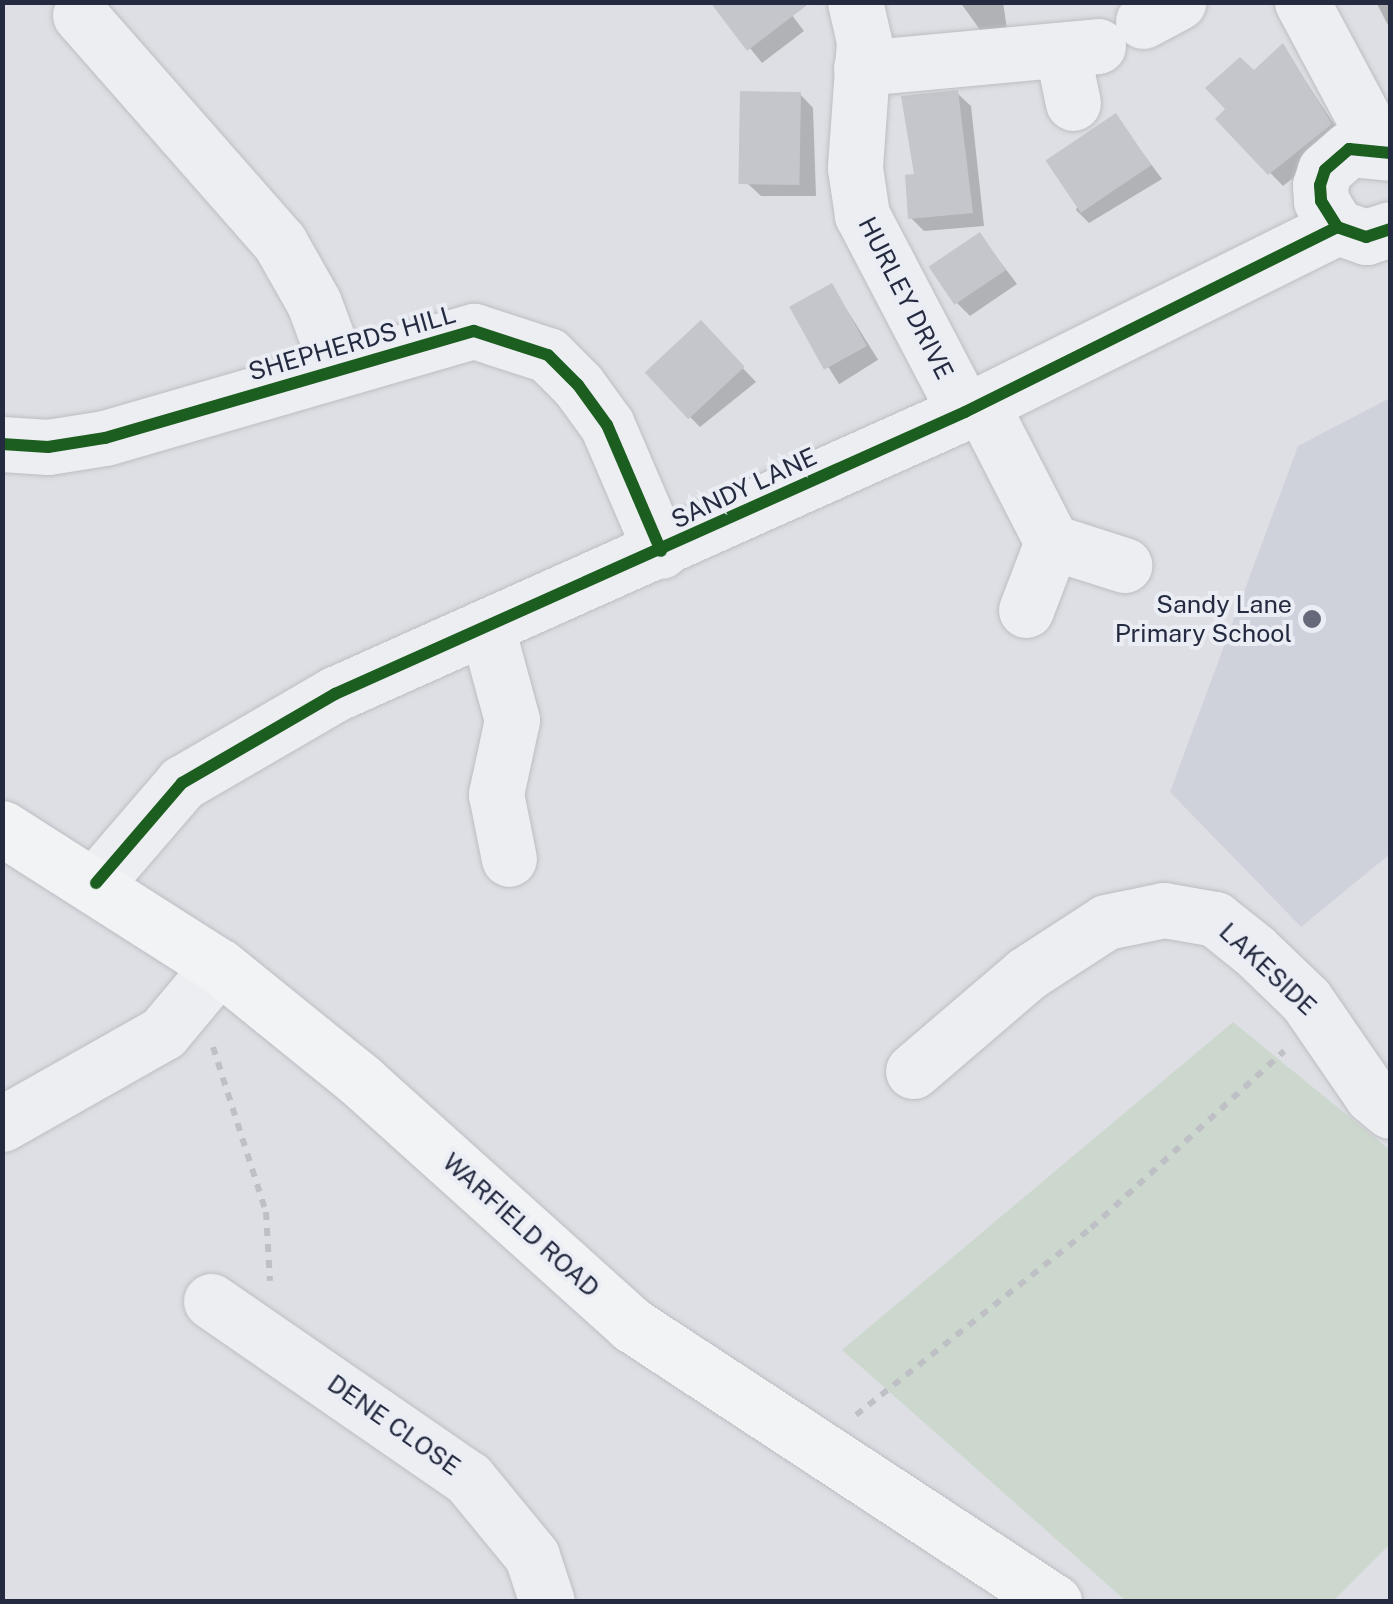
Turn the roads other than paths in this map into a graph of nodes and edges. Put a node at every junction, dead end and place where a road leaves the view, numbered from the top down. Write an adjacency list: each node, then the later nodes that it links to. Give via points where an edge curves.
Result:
1 (855, 2): 5 (street, HURLEY DRIVE, via 864,41)
2 (1302, 2): 7 (street)
3 (80, 15): 10 (street, SHEPHERDS HILL, via 280,243 314,303)
4 (1120, 30): 5 (street); 6 (street)
5 (861, 68): 11 (street, HURLEY DRIVE, via 856,168 862,215)
6 (1073, 103)
7 (1385, 150): 8 (street, via 1348,149 1325,170 1320,201)
8 (1337, 228): 9 (street, SANDY LANE, via 1366,237); 11 (street, SANDY LANE)
9 (1390, 229)
10 (338, 368): 12 (street, SHEPHERDS HILL, via 105,438 48,448); 14 (street, SHEPHERDS HILL, via 474,331 548,355 606,425)
11 (973, 408): 13 (street, HURLEY DRIVE); 14 (street, SANDY LANE)
12 (2, 444)
13 (1052, 542): 15 (street); 16 (street)
14 (661, 551): 17 (street, SANDY LANE)
15 (1124, 564)
16 (1026, 610)
17 (487, 628): 19 (street, via 512,720 496,794); 20 (street, SANDY LANE, via 335,694 224,754 182,783)
18 (2, 828): 20 (main road, WARFIELD ROAD)
19 (509, 859)
20 (96, 883): 21 (main road, WARFIELD ROAD)
21 (218, 966): 24 (street, via 163,1033); 27 (main road, WARFIELD ROAD, via 361,1081 632,1325)
22 (913, 1072): 23 (street, LAKESIDE, via 1026,974 1106,922 1164,910 1215,919 1320,1018)
23 (1384, 1096)
24 (2, 1124)
25 (243, 1301): 26 (street, DENE CLOSE, via 468,1478 532,1556)
26 (547, 1602)
27 (1054, 1602)

